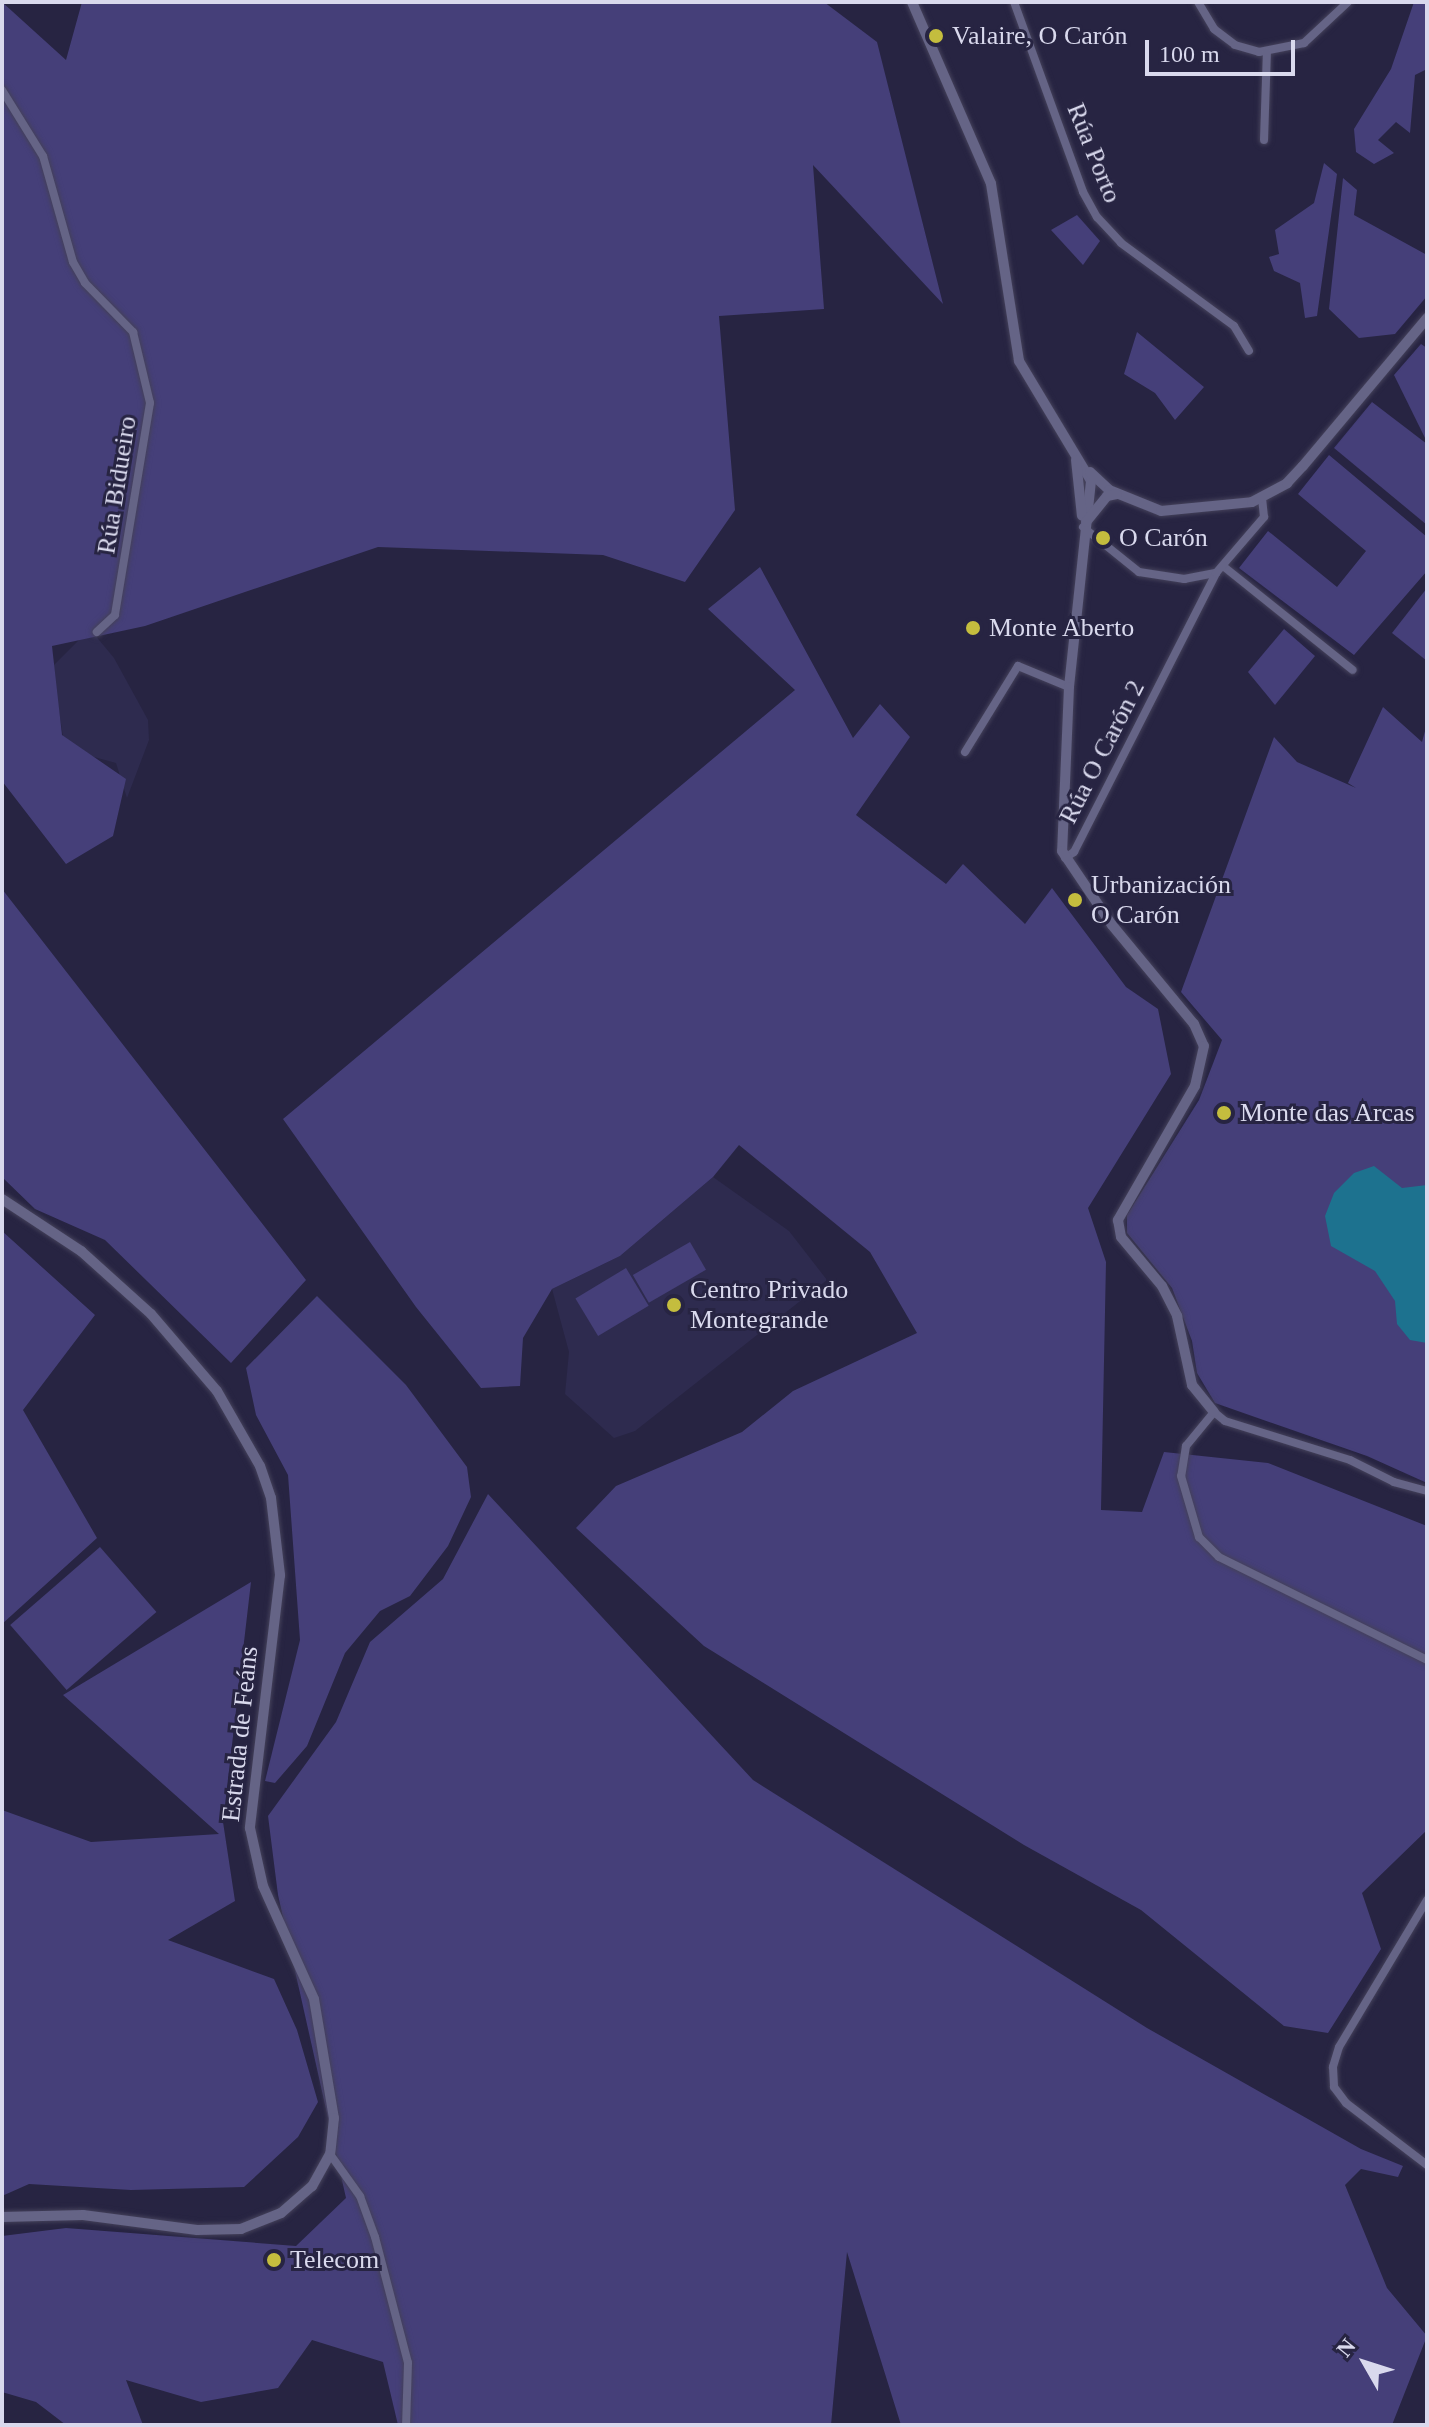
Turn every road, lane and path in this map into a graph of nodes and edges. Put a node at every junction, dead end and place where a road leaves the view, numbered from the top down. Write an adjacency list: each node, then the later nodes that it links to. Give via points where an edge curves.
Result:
1 (912, 2): 10 (street, via 991,184 1015,352)
2 (1014, 2): 9 (street, Rúa Porto, via 1083,192 1097,217 1121,243 1234,326)
3 (1198, 2): 5 (street, via 1214,29 1235,45)
4 (1348, 2): 5 (street, via 1304,43)
5 (1267, 51): 7 (street)
6 (2, 90): 18 (street, Rúa Bidueiro, via 43,156 73,262 85,283 133,332 150,403 115,615)
7 (1264, 140)
8 (1427, 318): 14 (street, via 1303,466)
9 (1249, 351)
10 (1075, 454): 11 (street); 13 (street)
11 (1094, 480): 12 (street); 13 (street); 15 (street)
12 (1118, 494): 14 (street, via 1161,511 1183,512); 15 (street, via 1107,496)
13 (1080, 496): 15 (street)
14 (1262, 497): 16 (street, Rúa O Carón 2, via 1264,517)
15 (1083, 527): 17 (street, via 1094,530 1123,564 1139,572 1184,579); 20 (street)
16 (1223, 566): 17 (street, Rúa O Carón 2); 19 (street)
17 (1216, 573): 22 (street, Rúa O Carón 2, via 1074,852)
18 (97, 632)
19 (1353, 670)
20 (1069, 687): 21 (street, via 1018,666); 22 (street, via 1060,819)
21 (965, 752)
22 (1065, 858): 24 (street, via 1112,925 1194,1024 1204,1046 1195,1086 1118,1220 1121,1237 1162,1286 1177,1316 1192,1385)
23 (2, 1199): 28 (street, Estrada de Feáns, via 81,1251 151,1314 233,1415 264,1477 277,1530 280,1575 250,1828 263,1886 314,1999 334,2118)
24 (1214, 1412): 25 (street, via 1225,1421 1350,1460); 26 (street, via 1186,1446 1181,1476 1199,1537 1219,1557)
25 (1427, 1491)
26 (1427, 1660)
27 (1427, 1900): 29 (street, via 1339,2047 1333,2067 1334,2087 1346,2103)
28 (330, 2154): 30 (street, Estrada de Feáns, via 299,2200 241,2229 197,2230 83,2215); 31 (street, via 360,2196 375,2237 408,2363)
29 (1427, 2165)
30 (2, 2217)
31 (406, 2425)

